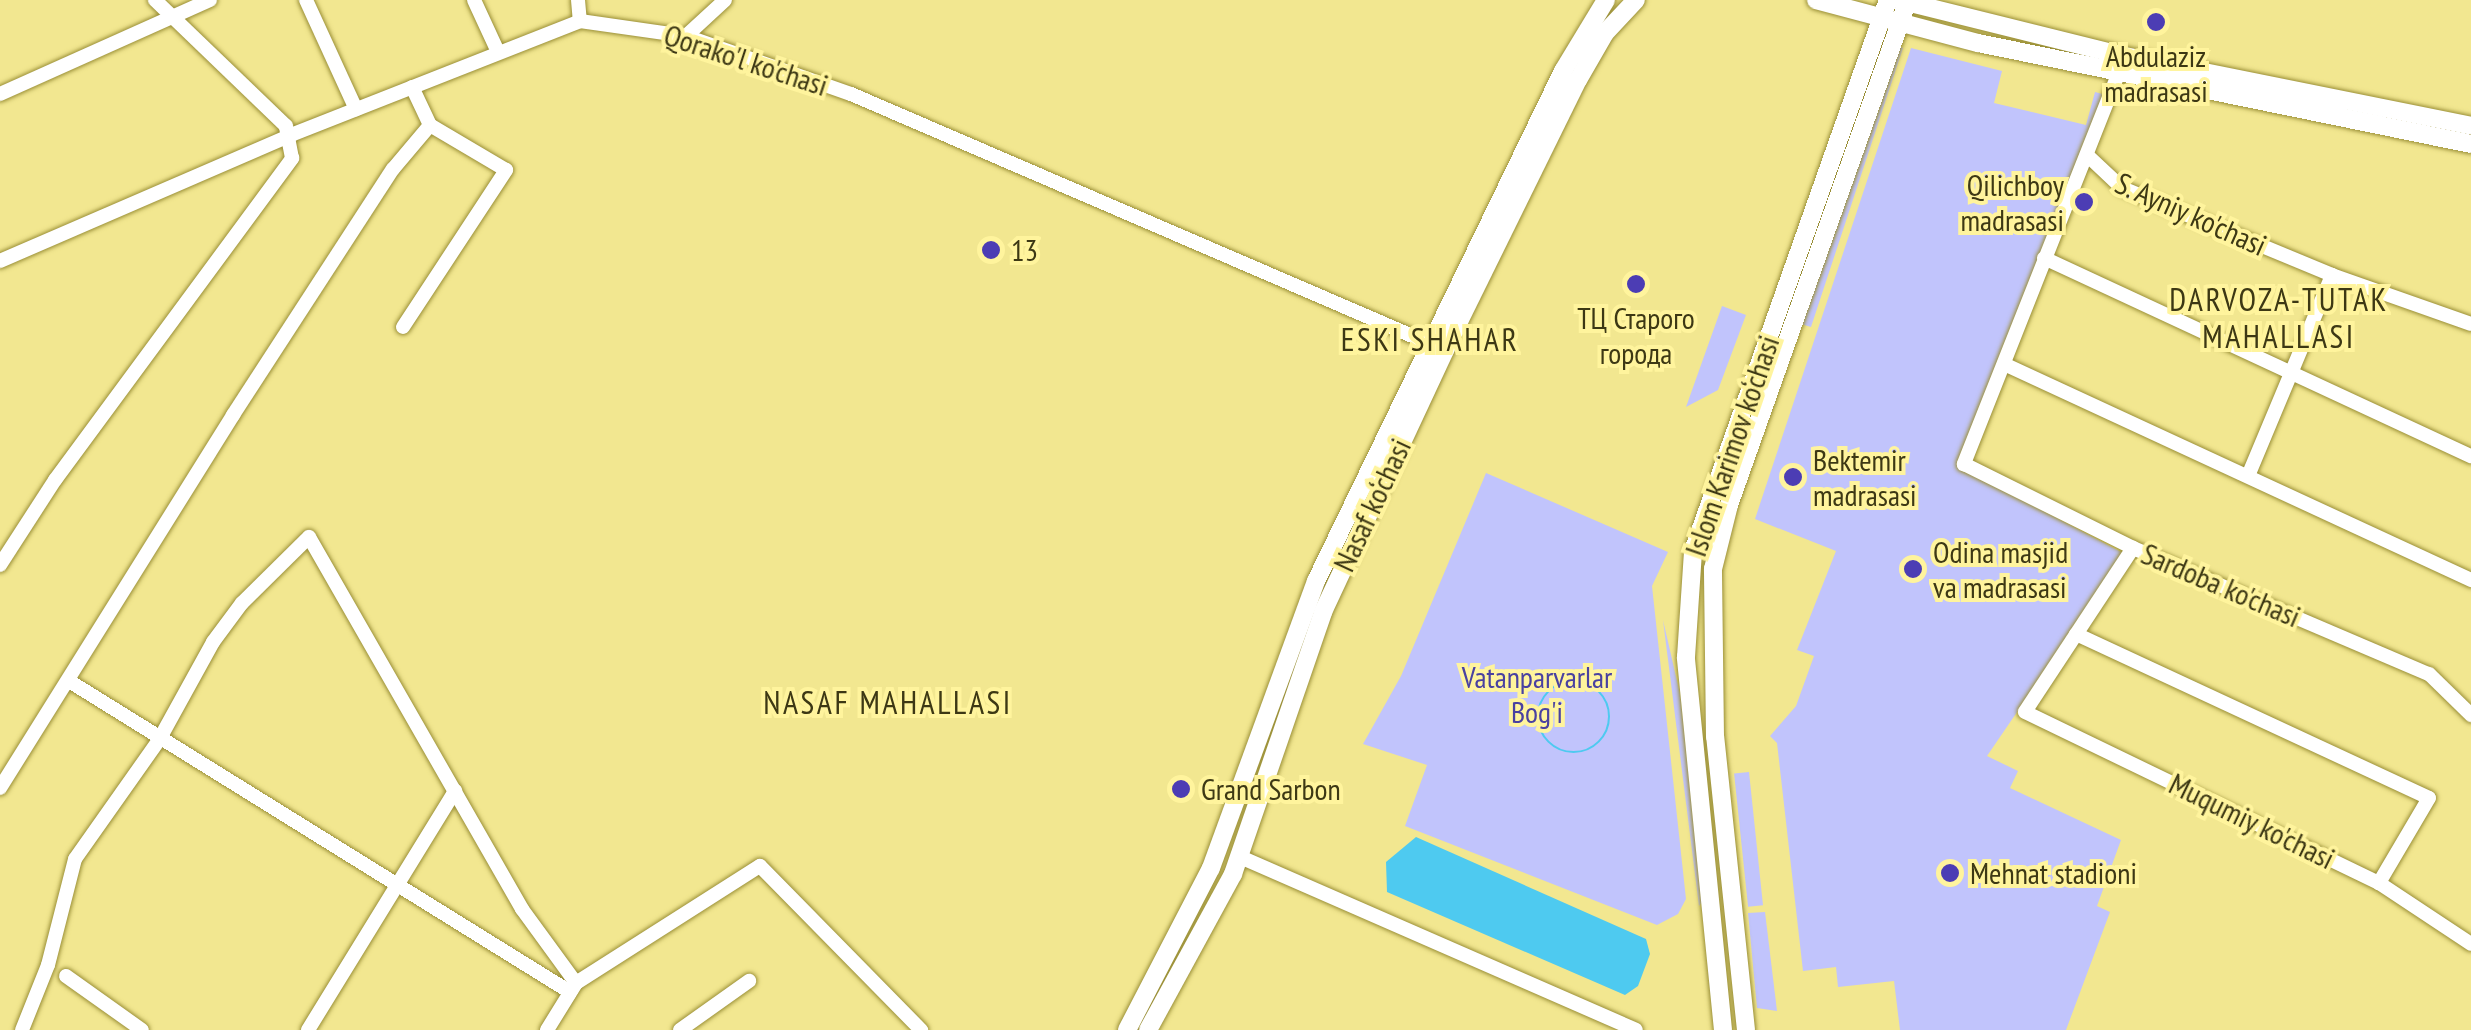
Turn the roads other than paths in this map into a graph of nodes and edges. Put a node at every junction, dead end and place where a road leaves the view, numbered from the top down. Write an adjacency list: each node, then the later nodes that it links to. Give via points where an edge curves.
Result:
1 (154, 0): 12 (street)
2 (210, 0): 12 (street)
3 (306, 0): 21 (street)
4 (474, 0): 16 (street)
5 (578, 0): 13 (street)
6 (725, 0): 15 (street)
7 (1606, 0): 25 (main road, Nasaf ko‘chasi)
8 (1636, 0): 25 (main road, Nasaf ko‘chasi, via 1605,33)
9 (1816, 0): 11 (main road)
10 (1904, 1): 14 (main road, Islom Karimov ko‘chasi); 20 (main road)
11 (1885, 9): 14 (main road); 47 (main road, Islom Karimov ko‘chasi, via 1693,551 1686,657)
12 (174, 18): 19 (street); 24 (street)
13 (580, 21): 15 (street, Qorako'l ko'chasi); 16 (street, Qorako'l ko'chasi)
14 (1901, 21): 17 (main road); 45 (main road, Islom Karimov ko‘chasi, via 1719,540 1711,677)
15 (686, 36): 33 (street, Qorako'l ko'chasi, via 982,147)
16 (498, 52): 18 (street, Qorako'l ko'chasi)
17 (2119, 72): 20 (main road); 27 (street)
18 (412, 86): 21 (street, Qorako'l ko'chasi); 22 (street)
19 (0, 94)
20 (2271, 95): 23 (main road); 26 (main road)
21 (356, 109): 24 (street, Qorako'l ko'chasi)
22 (430, 125): 32 (street, via 506,170); 42 (street, via 393,169 254,382)
23 (2471, 126)
24 (291, 135): 29 (street, Qorako'l ko'chasi); 39 (street, via 292,158 269,192 77,449)
25 (1538, 141): 33 (main road, Nasaf ko‘chasi)
26 (2471, 144)
27 (2087, 155): 28 (street); 30 (street, S. Ayniy ko'chasi, via 2122,188)
28 (2044, 258): 34 (street); 35 (street)
29 (0, 261)
30 (2332, 276): 31 (street, S. Ayniy ko'chasi); 35 (street)
31 (2471, 324)
32 (403, 327)
33 (1437, 346): 49 (main road, Nasaf ko‘chasi, via 1322,612); 62 (main road, Nasaf ko‘chasi, via 1316,581 1212,868)
34 (2004, 364): 37 (street); 38 (street, Sardoba ko'chasi, via 1964,464)
35 (2294, 374): 36 (street); 37 (street)
36 (2471, 456)
37 (2248, 476): 40 (street)
38 (2133, 548): 41 (street); 43 (street, Sardoba ko'chasi, via 2429,674)
39 (0, 565)
40 (2471, 580)
41 (2076, 634): 50 (street, Muqumiy ko'chasi, via 2025,712); 50 (street, via 2429,798)
42 (69, 682): 44 (street); 46 (street)
43 (2471, 715)
44 (159, 740): 48 (street, via 242,603 309,537); 51 (street); 56 (street, via 76,859 48,965)
45 (1720, 786): 47 (main road); 66 (main road, Islom Karimov ko‘chasi)
46 (0, 788)
47 (1698, 788): 65 (main road, Islom Karimov ko‘chasi)
48 (455, 790): 51 (street); 55 (street)
49 (1238, 856): 63 (main road, Nasaf ko‘chasi); 64 (street)
50 (2379, 883): 52 (street, Muqumiy ko'chasi)
51 (399, 886): 55 (street); 58 (street)
52 (2471, 944)
53 (66, 976): 57 (street)
54 (749, 981): 60 (street)
55 (573, 987): 59 (street); 61 (street, via 760,866)
56 (22, 1030)
57 (142, 1030)
58 (308, 1030)
59 (547, 1030)
60 (680, 1030)
61 (921, 1030)
62 (1126, 1030)
63 (1148, 1030)
64 (1636, 1030)
65 (1723, 1030)
66 (1746, 1030)

